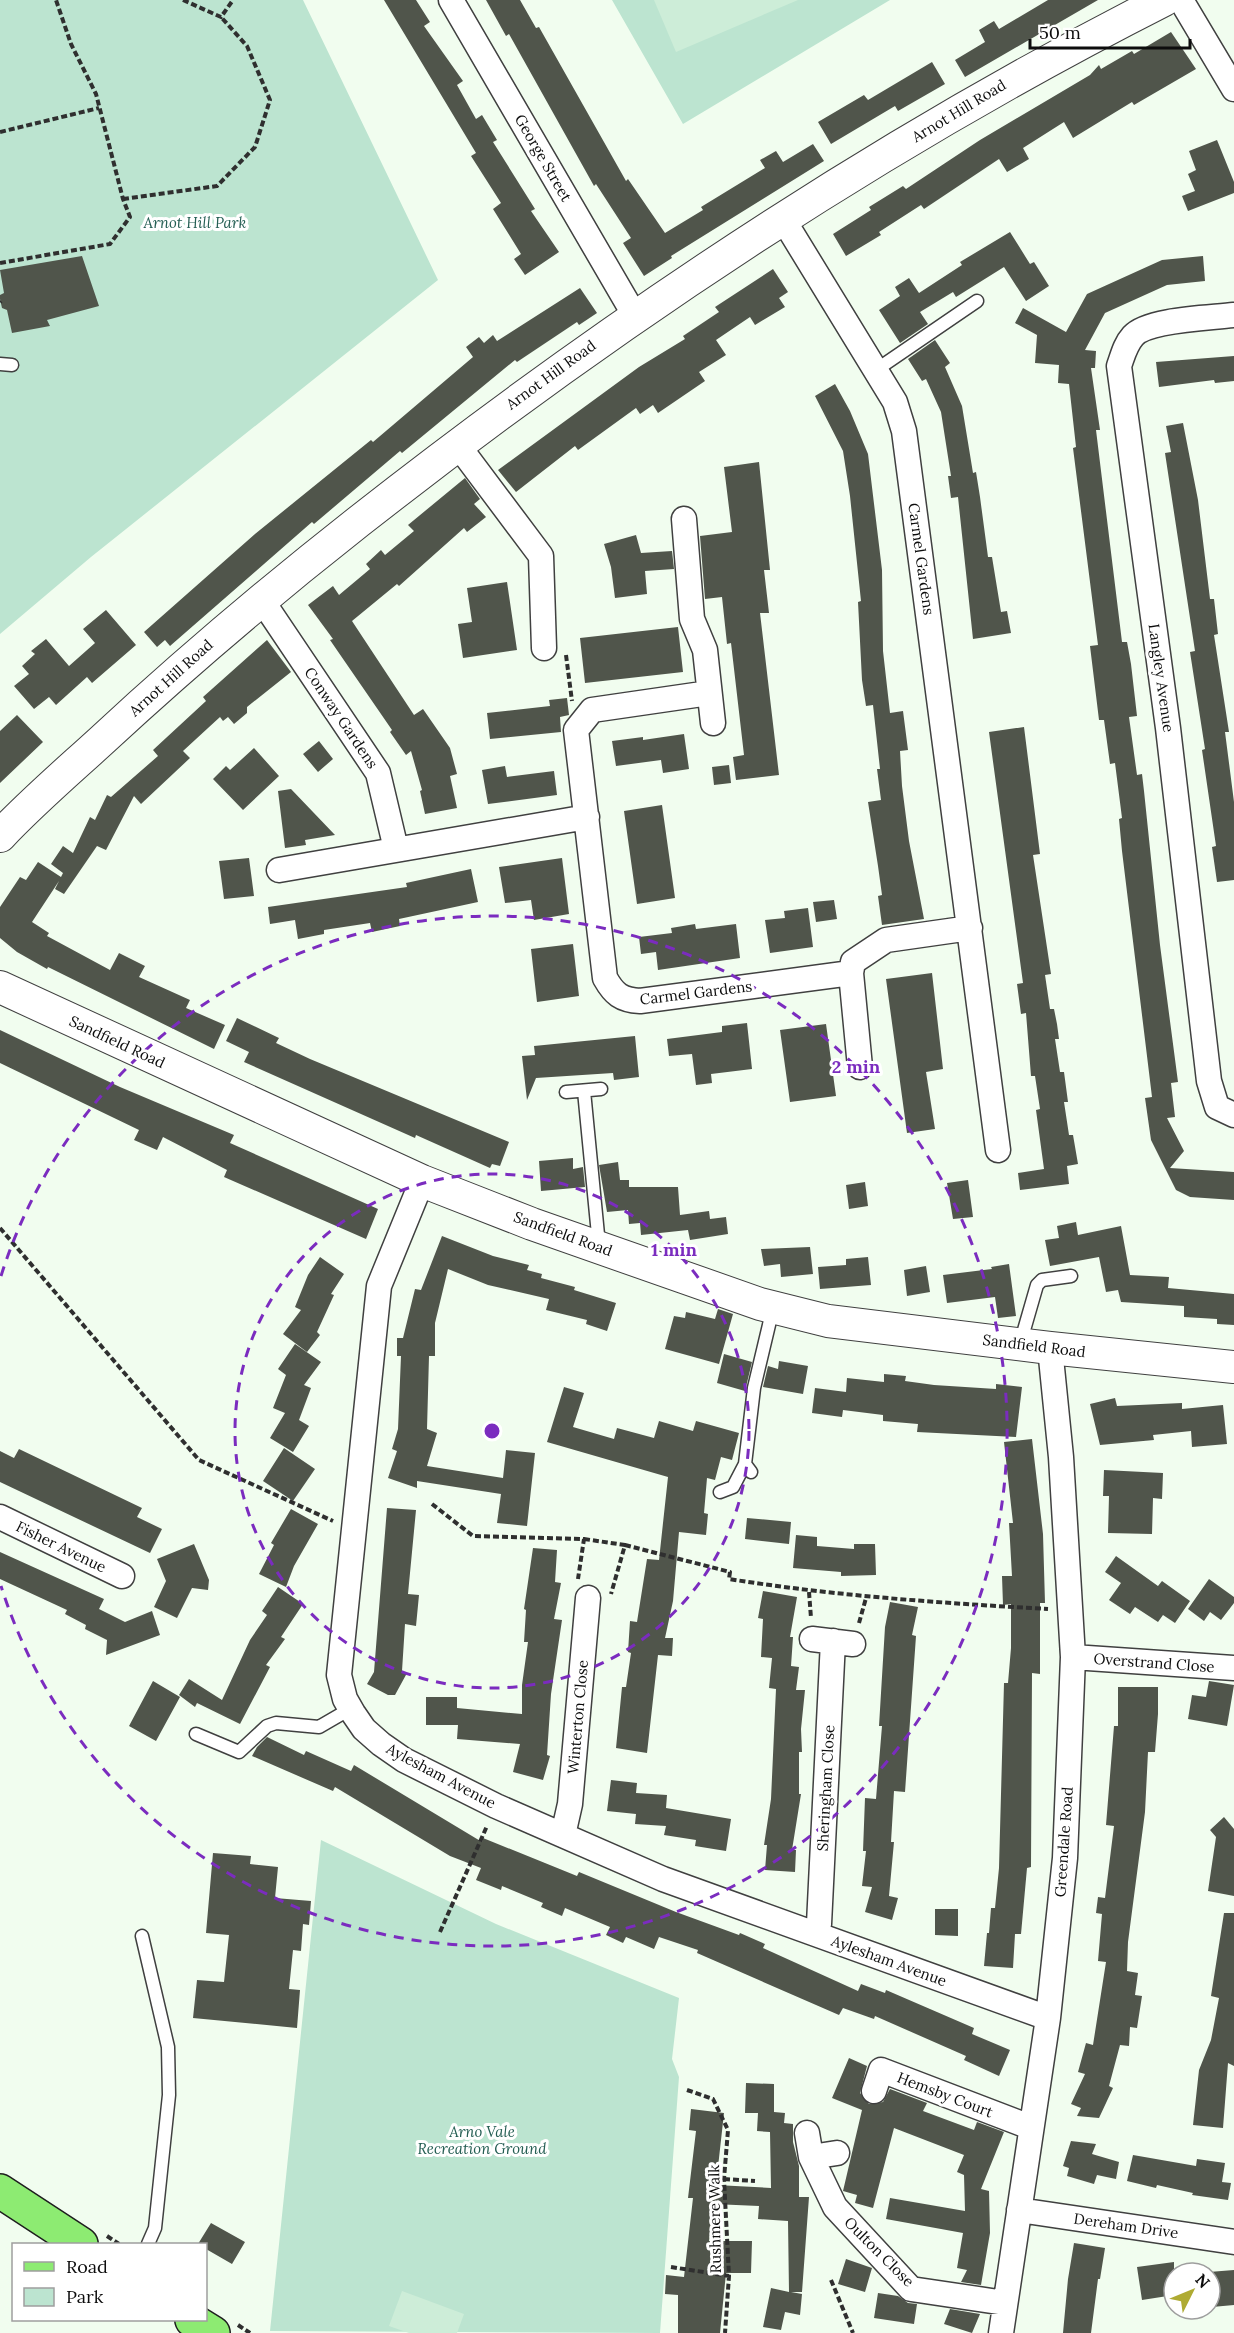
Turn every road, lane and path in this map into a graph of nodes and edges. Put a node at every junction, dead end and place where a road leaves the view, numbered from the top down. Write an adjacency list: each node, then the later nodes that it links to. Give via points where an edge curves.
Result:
1 (56, 0): 9 (path)
2 (183, 0): 7 (path)
3 (233, 0): 7 (path)
4 (451, 0): 16 (street, George Street)
5 (1164, 0): 12 (street, Arnot Hill Road, via 1025,72)
6 (1181, 0): 8 (street)
7 (220, 17): 11 (path, via 247,46 270,100 255,147 217,186)
8 (1234, 89)
9 (99, 108): 10 (path); 11 (path)
10 (0, 132)
11 (123, 199): 13 (path, via 130,217 110,244)
12 (783, 219): 16 (street, Arnot Hill Road); 17 (street, Carmel Gardens)
13 (0, 263)
14 (977, 301): 17 (lane)
15 (1234, 315): 35 (street, Langley Avenue, via 1152,326 1135,334 1119,366 1168,728 1209,1081 1217,1107)
16 (635, 316): 18 (street, Arnot Hill Road)
17 (876, 370): 28 (street, Carmel Gardens, via 895,402 904,431)
18 (457, 444): 20 (street, Arnot Hill Road); 21 (street, via 541,556)
19 (684, 519): 22 (street, via 692,619 705,650)
20 (261, 599): 25 (street, Arnot Hill Road, via 169,677); 26 (street, Conway Gardens, via 378,773)
21 (544, 648)
22 (709, 693): 23 (street); 24 (street, via 603,707 584,717 576,730)
23 (713, 723)
24 (586, 818): 26 (street); 29 (street, Carmel Gardens, via 605,978 625,1000)
25 (0, 836)
26 (396, 849): 27 (street)
27 (279, 870)
28 (970, 928): 29 (street, via 886,940 853,962); 36 (street, Carmel Gardens)
29 (850, 974): 31 (street)
30 (0, 987): 37 (street, Sandfield Road)
31 (860, 1067)
32 (601, 1089): 33 (lane)
33 (584, 1091): 34 (lane); 39 (lane)
34 (566, 1092)
35 (1234, 1115)
36 (998, 1150)
37 (422, 1181): 39 (street, Sandfield Road); 47 (street, Aylesham Avenue, via 379,1286)
38 (0, 1228): 47 (path, via 200,1460)
39 (599, 1248): 41 (street, Sandfield Road)
40 (1071, 1276): 42 (lane, via 1042,1280 1037,1285)
41 (773, 1307): 42 (street, Sandfield Road, via 828,1321); 44 (lane, via 754,1388 748,1468 733,1487)
42 (1035, 1346): 43 (street, Sandfield Road); 52 (street, Greendale Road)
43 (1234, 1367)
44 (720, 1492)
45 (432, 1504): 48 (path, via 473,1536)
46 (0, 1517): 50 (street, Fisher Avenue)
47 (353, 1530): 56 (street, Aylesham Avenue, via 339,1675)
48 (584, 1539): 49 (path); 51 (path)
49 (625, 1545): 51 (path); 52 (path, via 730,1572 729,1580 809,1592)
50 (122, 1576)
51 (591, 1598): 59 (street, Winterton Close, via 570,1804)
52 (1071, 1611): 54 (street, Greendale Road)
53 (832, 1641): 61 (street, Sheringham Close)
54 (1073, 1657): 55 (street, Overstrand Close); 63 (street, Greendale Road, via 1065,1858)
55 (1234, 1668)
56 (350, 1709): 57 (lane, via 319,1727 267,1726 239,1752); 58 (street, Aylesham Avenue, via 364,1729 404,1760)
57 (196, 1734)
58 (496, 1806): 59 (street, Aylesham Avenue); 60 (path)
59 (563, 1835): 61 (street, Aylesham Avenue, via 663,1879)
60 (440, 1932)
61 (816, 1934): 63 (street, Aylesham Avenue)
62 (142, 1936): 74 (lane, via 168,2047 168,2106 155,2228)
63 (1048, 2018): 66 (street, Greendale Road)
64 (687, 2090): 68 (path, Rushmere Walk, via 713,2099 728,2130)
65 (874, 2091): 66 (street, Hemsby Court, via 881,2070)
66 (1030, 2127): 71 (street, Greendale Road)
67 (837, 2153): 78 (street, Oulton Close, via 809,2145 835,2207 911,2289)
68 (724, 2179): 69 (path); 76 (path, Rushmere Walk)
69 (754, 2181)
70 (0, 2191): 73 (main road)
71 (1019, 2210): 72 (street, Dereham Drive); 78 (street, Greendale Road)
72 (1234, 2242)
73 (79, 2243)
74 (148, 2243)
75 (671, 2267): 76 (path)
76 (729, 2276): 81 (path, Rushmere Walk)
77 (831, 2280): 82 (path)
78 (1005, 2303): 83 (street, Greendale Road)
79 (195, 2321): 80 (main road)
80 (213, 2333)
81 (725, 2333)
82 (853, 2333)
83 (1001, 2333)

